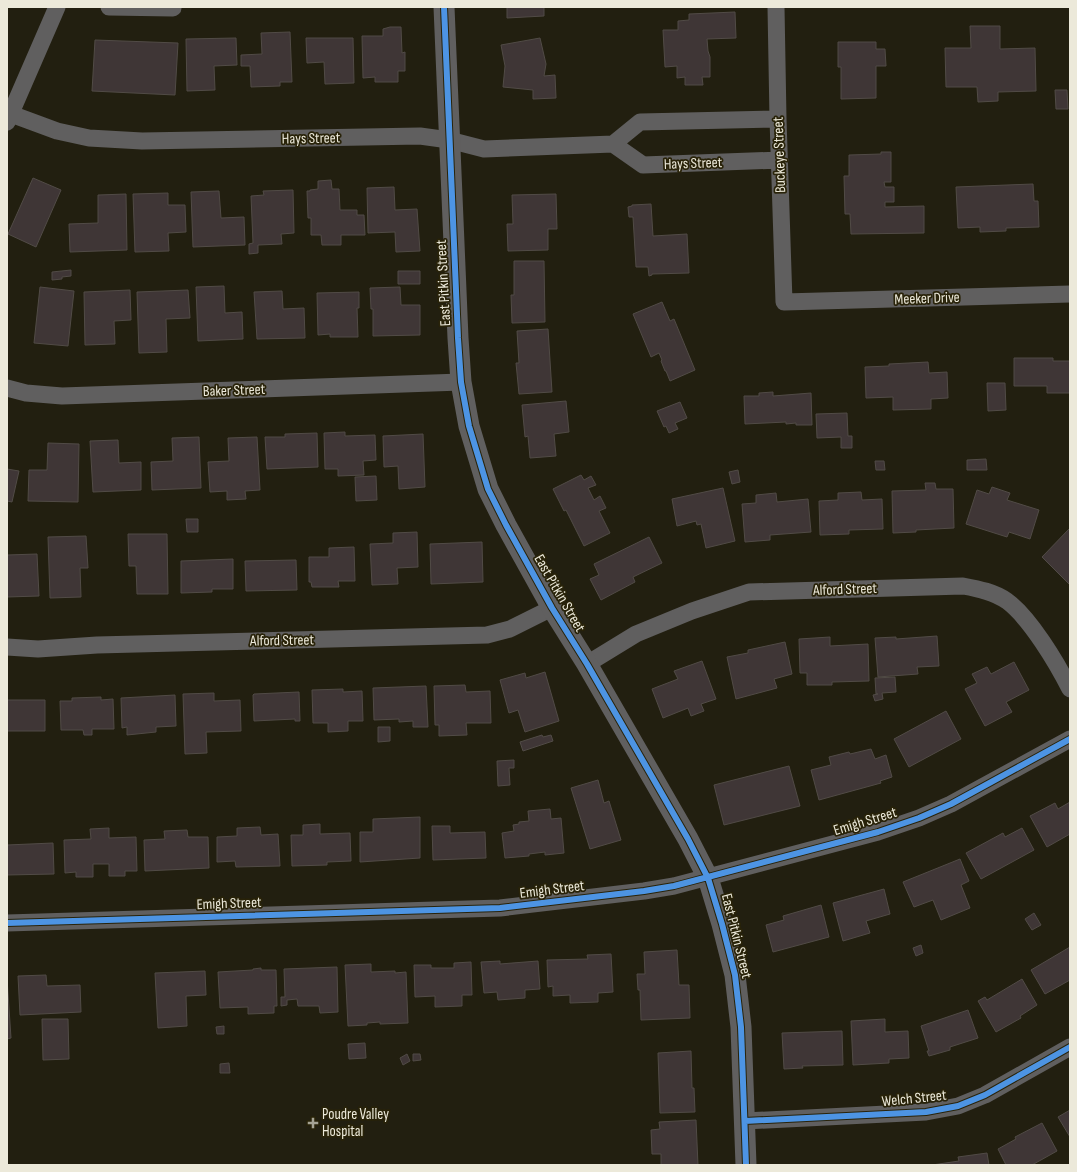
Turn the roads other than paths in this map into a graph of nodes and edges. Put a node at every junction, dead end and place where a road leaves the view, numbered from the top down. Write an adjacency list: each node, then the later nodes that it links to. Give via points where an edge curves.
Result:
1 (57, 7): 6 (street)
2 (109, 7): 5 (street)
3 (444, 7): 8 (street, East Pitkin Street)
4 (776, 7): 7 (street, Buckeye Street)
5 (173, 8)
6 (9, 118): 8 (street, Hays Street, via 89,138 142,141 420,136)
7 (778, 119): 9 (street, via 640,122); 10 (street, Buckeye Street)
8 (449, 140): 9 (street, Hays Street, via 484,149); 13 (street, East Pitkin Street)
9 (613, 144): 10 (street, Hays Street, via 643,166)
10 (780, 160): 12 (street, Buckeye Street)
11 (1070, 294): 12 (street, Meeker Drive)
12 (784, 302)
13 (461, 382): 14 (street, Baker Street, via 62,396 26,393); 15 (street, East Pitkin Street, via 469,426 488,489)
14 (7, 388)
15 (552, 608): 16 (street, Alford Street, via 510,630 487,635 97,645 38,650); 17 (street, East Pitkin Street)
16 (7, 647)
17 (587, 664): 18 (street, Alford Street, via 636,634 692,611 749,592 963,586 986,590 1006,601 1020,613 1042,642); 20 (street, East Pitkin Street)
18 (1070, 689)
19 (1070, 739): 20 (street, Emigh Street, via 951,804 919,818 878,832)
20 (708, 878): 21 (street, Emigh Street, via 644,891 500,908); 23 (street, East Pitkin Street, via 735,975 741,1027)
21 (7, 923)
22 (1070, 1047): 23 (street, Welch Street, via 985,1095 958,1106 926,1112)
23 (745, 1122): 24 (street, East Pitkin Street)
24 (746, 1165)

